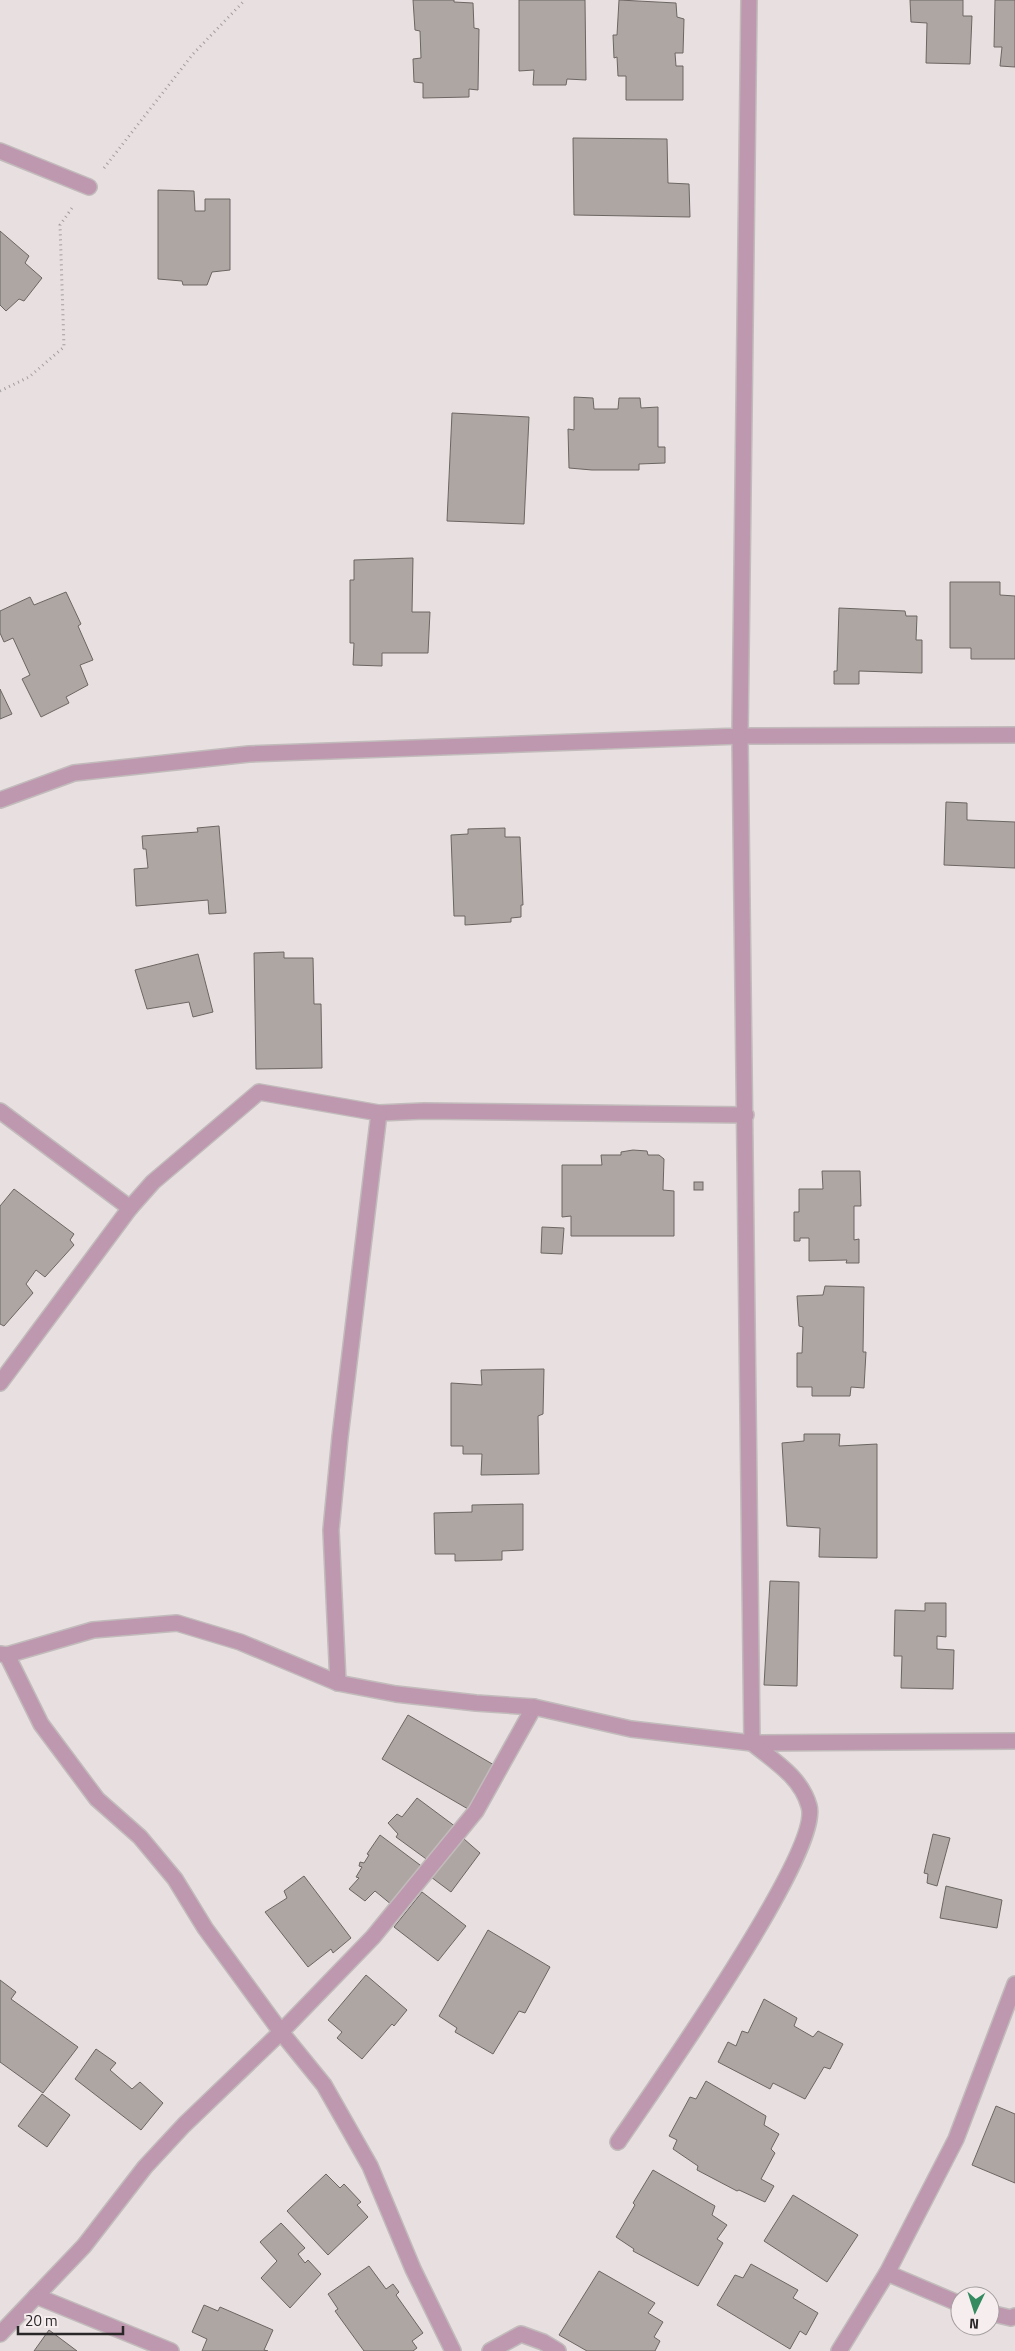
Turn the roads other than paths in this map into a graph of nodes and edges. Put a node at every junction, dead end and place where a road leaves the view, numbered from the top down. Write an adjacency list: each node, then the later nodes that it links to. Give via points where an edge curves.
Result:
1 (749, 0): 5 (street)
2 (0, 151): 3 (street)
3 (88, 187)
4 (1015, 734): 5 (street)
5 (740, 736): 6 (street, via 250,754 74,773); 9 (street)
6 (0, 800)
7 (0, 1111): 10 (street)
8 (379, 1113): 9 (street); 10 (street, via 259,1092 154,1182); 13 (street, via 331,1530)
9 (746, 1115): 16 (street)
10 (130, 1208): 11 (street)
11 (0, 1383)
12 (3, 1654): 13 (street, via 93,1630 177,1623 240,1642); 18 (street, via 41,1724 97,1799 140,1837 175,1879 205,1928)
13 (338, 1683): 14 (street, via 396,1694)
14 (534, 1707): 16 (street, via 631,1729); 18 (street, via 476,1810 373,1937)
15 (1015, 1741): 16 (street)
16 (752, 1743): 19 (street, via 794,1776 810,1807 806,1835 792,1868 742,1954)
17 (1015, 1984): 20 (street, via 956,2139)
18 (281, 2032): 21 (street, via 184,2125 146,2167 84,2246); 27 (street, via 324,2086 370,2166 412,2269)
19 (618, 2142)
20 (887, 2273): 22 (street); 30 (street)
21 (36, 2296): 25 (street); 26 (street)
22 (950, 2300)
23 (1000, 2315): 24 (street)
24 (1015, 2316)
25 (0, 2334)
26 (171, 2351)
27 (454, 2351)
28 (490, 2351): 29 (street, via 521,2334)
29 (558, 2351)
30 (839, 2351)

